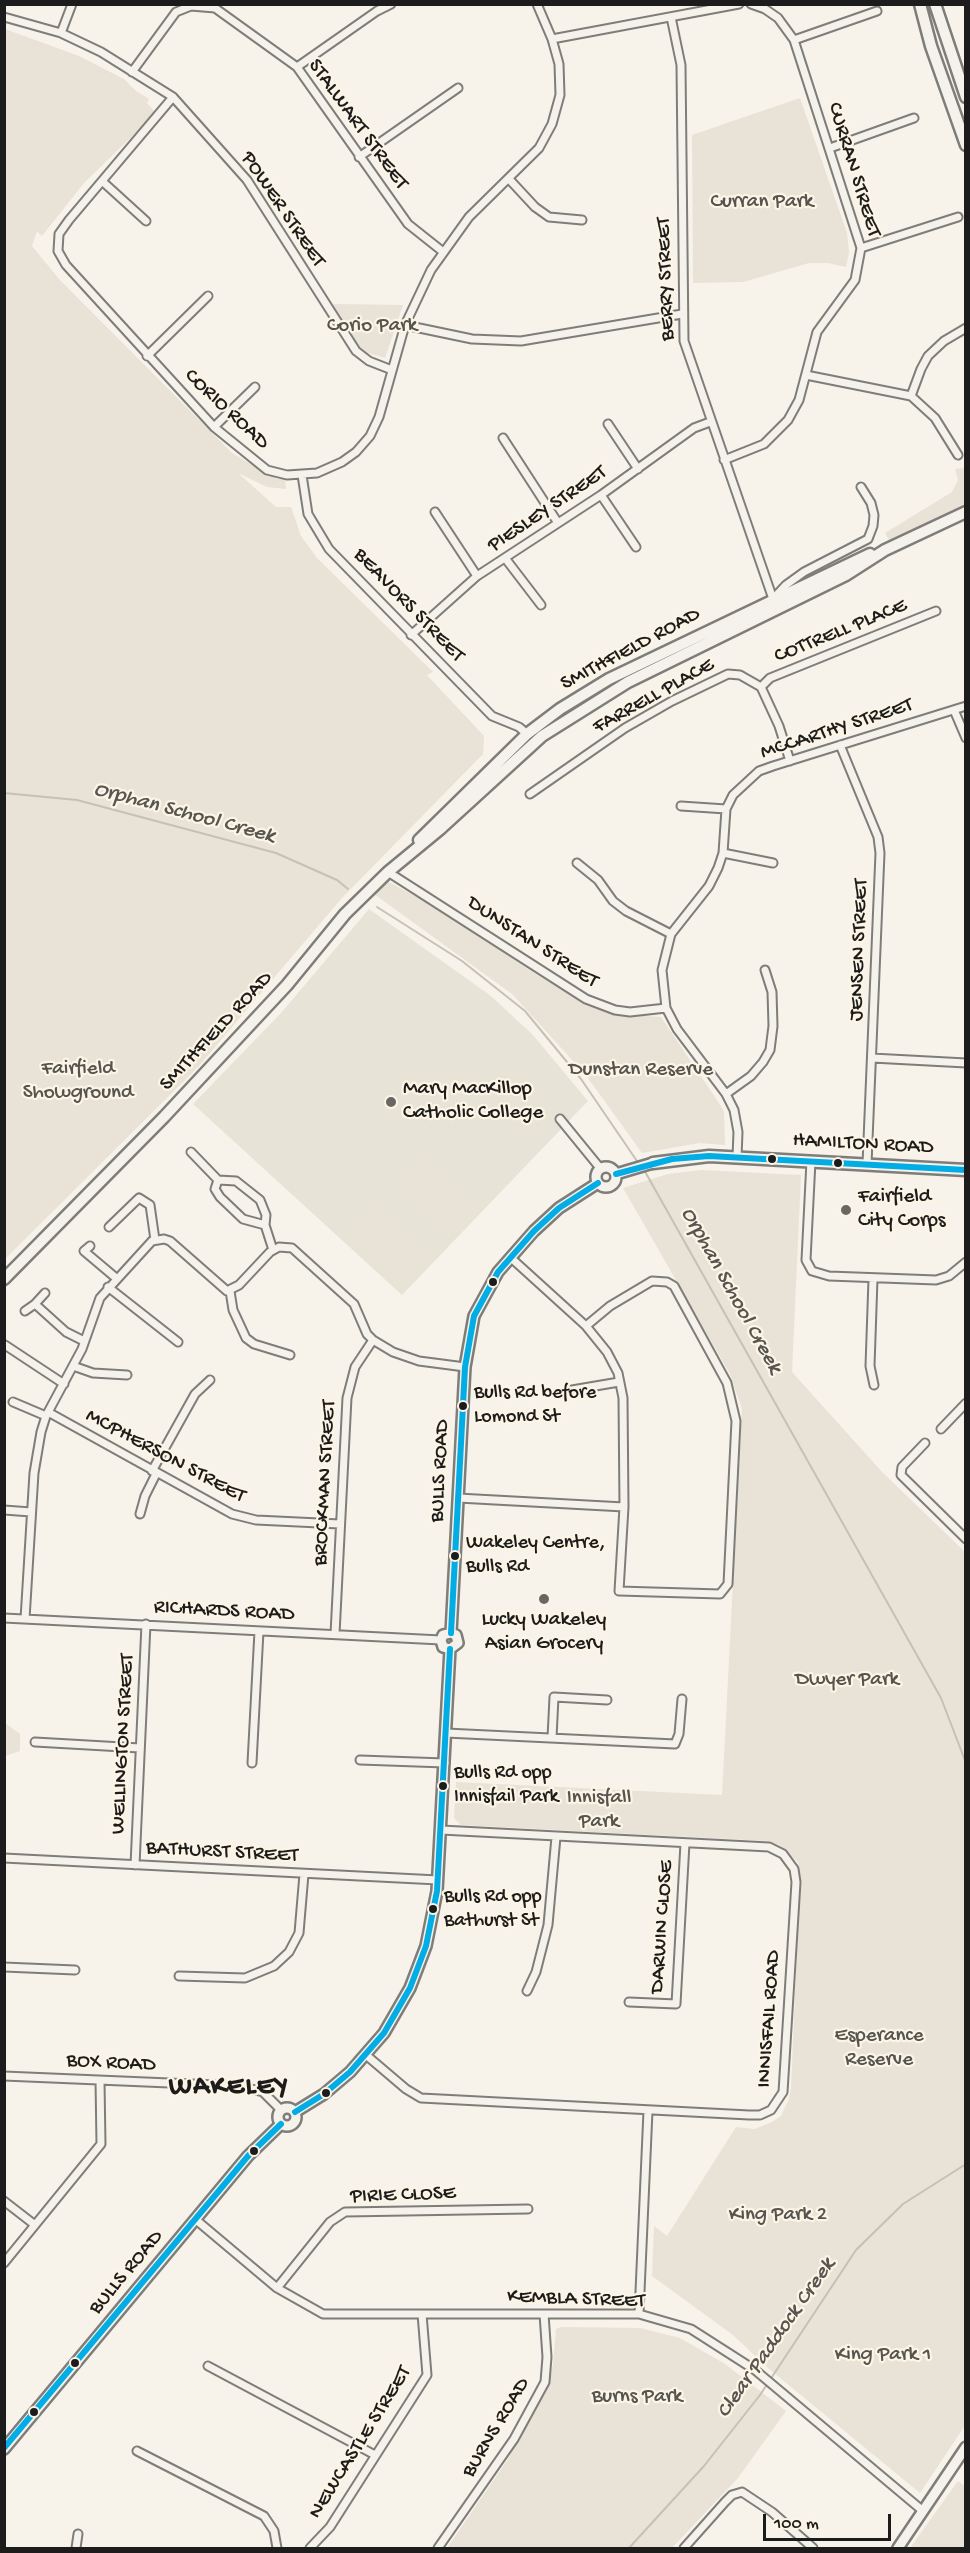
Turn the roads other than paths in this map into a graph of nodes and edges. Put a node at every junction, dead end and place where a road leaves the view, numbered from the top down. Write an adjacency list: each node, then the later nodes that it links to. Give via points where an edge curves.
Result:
1 (72, 4): 13 (street)
2 (391, 4): 9 (street)
3 (537, 4): 14 (street, CORIO ROAD)
4 (739, 4): 12 (street)
5 (751, 4): 15 (street, CURRAN STREET, via 778,18)
6 (920, 4): 22 (main road)
7 (934, 4): 20 (main road)
8 (215, 6): 16 (street, STALWART STREET); 17 (street, STALWART STREET, via 191,6 176,12)
9 (375, 8): 16 (street)
10 (877, 11): 15 (street)
11 (4, 17): 13 (street, POWER STREET)
12 (671, 17): 14 (street); 33 (street, BERRY STREET, via 681,64)
13 (62, 33): 17 (street, POWER STREET)
14 (552, 39): 25 (street, CORIO ROAD, via 561,82 556,113 539,148)
15 (794, 40): 23 (street, CURRAN STREET)
16 (297, 67): 24 (street, STALWART STREET)
17 (132, 72): 19 (street, POWER STREET)
18 (458, 88): 24 (street)
19 (173, 97): 26 (street, CORIO ROAD); 37 (street, POWER STREET, via 247,180 356,351)
20 (966, 97)
21 (914, 118): 23 (street)
22 (966, 145)
23 (830, 148): 30 (street, CURRAN STREET)
24 (359, 157): 31 (street, STALWART STREET, via 408,224)
25 (509, 179): 28 (street, via 549,217); 31 (street, CORIO ROAD, via 469,217)
26 (102, 181): 29 (street); 36 (street, CORIO ROAD, via 60,234 58,250 66,265)
27 (958, 217): 30 (street)
28 (582, 220)
29 (146, 221)
30 (861, 248): 38 (street, CURRAN STREET, via 855,280 817,332)
31 (442, 251): 34 (street, CORIO ROAD)
32 (208, 296): 36 (street)
33 (682, 314): 34 (street, via 521,341 472,339); 41 (street, BERRY STREET, via 686,351)
34 (405, 325): 37 (street, CORIO ROAD)
35 (966, 328): 40 (street, via 928,356)
36 (147, 356): 43 (street, CORIO ROAD)
37 (392, 370): 48 (street, CORIO ROAD, via 379,417 364,444 325,471)
38 (806, 375): 40 (street); 46 (street, CURRAN STREET, via 799,400 782,428 764,444)
39 (255, 387): 43 (street)
40 (911, 396): 45 (street, via 935,418)
41 (710, 422): 46 (street, BERRY STREET); 47 (street, PIESLEY STREET, via 694,428)
42 (608, 424): 47 (street)
43 (214, 427): 48 (street, CORIO ROAD, via 267,470)
44 (503, 438): 53 (street)
45 (958, 455)
46 (724, 460): 61 (street, BERRY STREET)
47 (638, 469): 50 (street, PIESLEY STREET)
48 (302, 475): 64 (street, BEAVORS STREET, via 305,504 319,536)
49 (861, 487): 54 (street, via 871,503 874,519)
50 (601, 495): 53 (street, PIESLEY STREET); 55 (street)
51 (435, 512): 60 (street)
52 (966, 513): 56 (main road, SMITHFIELD ROAD)
53 (558, 523): 58 (street, PIESLEY STREET)
54 (864, 542): 57 (street); 61 (street, via 804,572)
55 (636, 547)
56 (885, 550): 57 (main road, SMITHFIELD ROAD); 59 (main road, SMITHFIELD ROAD)
57 (870, 554): 61 (main road, SMITHFIELD ROAD)
58 (506, 558): 60 (street, PIESLEY STREET); 62 (street)
59 (852, 571): 61 (main road, via 783,600); 65 (main road, SMITHFIELD ROAD)
60 (477, 576): 64 (street, PIESLEY STREET)
61 (773, 599): 65 (main road, via 768,607); 70 (main road, SMITHFIELD ROAD, via 609,678)
62 (541, 605)
63 (936, 611): 67 (street, COTTRELL PLACE, via 770,678)
64 (411, 635): 70 (street, BEAVORS STREET, via 492,716)
65 (708, 644): 66 (main road, SMITHFIELD ROAD)
66 (628, 682): 70 (main road, via 600,691 536,734); 75 (main road, SMITHFIELD ROAD, via 542,736)
67 (761, 687): 73 (street); 74 (street, FARRELL PLACE, via 740,675 715,679 625,728)
68 (966, 706): 69 (street, MCCARTHY STREET)
69 (954, 710): 71 (street); 72 (street, MCCARTHY STREET)
70 (526, 734): 75 (main road, via 526,740 492,774); 79 (main road, SMITHFIELD ROAD, via 436,821)
71 (966, 738)
72 (840, 745): 73 (street, MCCARTHY STREET); 86 (street, JENSEN STREET, via 878,837 880,879)
73 (790, 761): 77 (street, MCCARTHY STREET, via 759,771 743,783)
74 (530, 794)
75 (476, 797): 79 (main road, SMITHFIELD ROAD)
76 (681, 807): 77 (street)
77 (726, 809): 78 (street, MCCARTHY STREET)
78 (723, 853): 81 (street); 83 (street, MCCARTHY STREET, via 709,886)
79 (403, 859): 82 (main road, SMITHFIELD ROAD)
80 (577, 863): 83 (street, via 626,911)
81 (773, 863)
82 (388, 872): 85 (street, DUNSTAN STREET, via 586,999 623,1011); 108 (main road, SMITHFIELD ROAD, via 345,914 287,985 164,1117)
83 (671, 934): 85 (street, MCCARTHY STREET, via 662,970)
84 (765, 970): 88 (street, via 772,992 770,1050 751,1076)
85 (666, 1008): 88 (street, MCCARTHY STREET)
86 (872, 1058): 87 (street); 94 (street, JENSEN STREET)
87 (966, 1063)
88 (726, 1094): 91 (street, MCCARTHY STREET, via 736,1120)
89 (560, 1119): 95 (street)
90 (191, 1152): 98 (street)
91 (737, 1157): 92 (main road, HAMILTON ROAD); 93 (main road, HAMILTON ROAD)
92 (811, 1161): 94 (main road, HAMILTON ROAD); 109 (street, via 807,1264 821,1276)
93 (653, 1163): 97 (street, HAMILTON ROAD)
94 (867, 1164): 96 (main road, HAMILTON ROAD)
95 (600, 1168): 97 (street, via 609,1167); 99 (street, via 596,1174)
96 (966, 1170)
97 (616, 1174): 99 (street, via 610,1186)
98 (218, 1180): 100 (street, via 215,1189 220,1197 243,1219); 100 (street, via 231,1178 260,1200 267,1215)
99 (598, 1183): 105 (street, BULLS ROAD, via 559,1208)
100 (265, 1225): 104 (street)
101 (109, 1227): 102 (street, via 139,1198 150,1205)
102 (155, 1240): 107 (street); 111 (street, via 170,1241 221,1288)
103 (90, 1246): 107 (street, via 84,1251)
104 (273, 1250): 111 (street); 116 (street, via 287,1247 296,1251 354,1304)
105 (510, 1257): 115 (street); 122 (street, BULLS ROAD, via 484,1293 474,1316)
106 (966, 1262): 109 (street, via 949,1276 936,1280)
107 (116, 1278): 110 (street)
108 (4, 1279)
109 (873, 1279): 127 (street, via 870,1366)
110 (108, 1287): 117 (street, via 96,1304); 118 (street)
111 (230, 1290): 120 (street, via 233,1310 246,1338)
112 (45, 1293): 113 (street)
113 (35, 1304): 114 (street); 117 (street, via 66,1332)
114 (25, 1311)
115 (586, 1326): 125 (street, via 607,1352); 136 (street, via 652,1281 664,1280 674,1286 722,1375 736,1421 728,1584 723,1592 713,1596 619,1591)
116 (373, 1340): 122 (street, via 419,1361); 140 (street, BROCKMAN STREET, via 355,1367 348,1390)
117 (84, 1341): 121 (street)
118 (177, 1342)
119 (5, 1345): 126 (street)
120 (290, 1355)
121 (73, 1366): 123 (street, via 93,1373); 126 (street)
122 (465, 1367): 135 (street, BULLS ROAD)
123 (127, 1375)
124 (210, 1380): 134 (street, via 195,1394)
125 (619, 1382): 128 (street); 136 (street)
126 (63, 1384): 131 (street)
127 (874, 1385)
128 (572, 1390)
129 (14, 1402): 131 (street, MCPHERSON STREET)
130 (966, 1403): 132 (street)
131 (47, 1414): 134 (street, MCPHERSON STREET); 138 (street, via 36,1453)
132 (941, 1429)
133 (925, 1443): 141 (street, via 902,1467 901,1475)
134 (154, 1473): 139 (street); 140 (street, MCPHERSON STREET, via 240,1517)
135 (458, 1498): 136 (street); 146 (street, BULLS ROAD)
136 (624, 1507)
137 (4, 1510): 138 (street)
138 (31, 1512): 143 (street)
139 (140, 1514)
140 (340, 1524): 147 (street, BROCKMAN STREET)
141 (966, 1539)
142 (4, 1618): 143 (street, RICHARDS ROAD)
143 (25, 1619): 144 (street, RICHARDS ROAD)
144 (146, 1624): 145 (street, RICHARDS ROAD); 155 (street, WELLINGTON STREET)
145 (259, 1631): 147 (street, RICHARDS ROAD); 157 (street)
146 (451, 1633): 148 (street); 149 (street, via 458,1643)
147 (335, 1634): 148 (street, RICHARDS ROAD)
148 (441, 1640): 149 (street, via 443,1647)
149 (450, 1649): 152 (street)
150 (682, 1699): 153 (street, via 675,1744)
151 (607, 1700): 153 (street, via 554,1697)
152 (446, 1733): 153 (street); 158 (street)
153 (552, 1738)
154 (35, 1742): 155 (street)
155 (140, 1748): 163 (street, WELLINGTON STREET)
156 (360, 1760): 158 (street)
157 (252, 1762)
158 (445, 1763): 159 (street)
159 (441, 1830): 160 (street, INNISFAIL ROAD); 165 (street)
160 (556, 1837): 161 (street, INNISFAIL ROAD); 169 (street, via 549,1919 536,1972)
161 (685, 1843): 170 (street, DARWIN CLOSE, via 676,2004); 175 (street, INNISFAIL ROAD, via 768,1847 783,1854 794,1869 783,2092 771,2110 760,2115)
162 (4, 1858): 163 (street, BATHURST STREET)
163 (135, 1865): 164 (street, BATHURST STREET)
164 (304, 1874): 165 (street, BATHURST STREET); 168 (street, via 299,1933 274,1966 244,1978)
165 (438, 1880): 171 (street, via 431,1927 410,1988)
166 (4, 1967): 167 (street)
167 (75, 1970)
168 (179, 1976)
169 (527, 1991)
170 (628, 2002)
171 (366, 2055): 175 (street, INNISFAIL ROAD, via 421,2098); 176 (street, via 324,2094)
172 (4, 2076): 173 (street, BOX ROAD)
173 (100, 2081): 174 (street, BOX ROAD, via 240,2086 263,2092); 181 (street, via 101,2144)
174 (280, 2110): 176 (street, via 290,2108); 177 (street, via 277,2117)
175 (648, 2111): 186 (street)
176 (295, 2112): 177 (street, via 292,2125)
177 (281, 2124): 180 (street, BULLS ROAD)
178 (4, 2200): 181 (street)
179 (528, 2209): 183 (street, PIRIE CLOSE, via 345,2212 330,2222)
180 (195, 2219): 183 (street, KEMBLA STREET); 189 (street, BULLS ROAD)
181 (35, 2225): 182 (street)
182 (4, 2263)
183 (277, 2288): 184 (street, KEMBLA STREET, via 322,2314)
184 (422, 2314): 185 (street, KEMBLA STREET); 191 (street, NEWCASTLE STREET, via 427,2375)
185 (544, 2314): 186 (street, KEMBLA STREET); 197 (street, BURNS ROAD, via 548,2357 545,2382 514,2439)
186 (639, 2314): 192 (street, KEMBLA STREET, via 691,2329 755,2370)
187 (208, 2366): 191 (street)
188 (966, 2447): 192 (street)
189 (4, 2449)
190 (137, 2451): 195 (street, via 264,2516 274,2531)
191 (375, 2455): 196 (street, NEWCASTLE STREET, via 330,2527)
192 (923, 2511): 200 (street)
193 (78, 2534): 194 (street)
194 (76, 2548)
195 (277, 2548)
196 (310, 2548)
197 (438, 2548)
198 (684, 2548): 199 (street, via 732,2495 742,2492)
199 (813, 2548)
200 (897, 2548)

